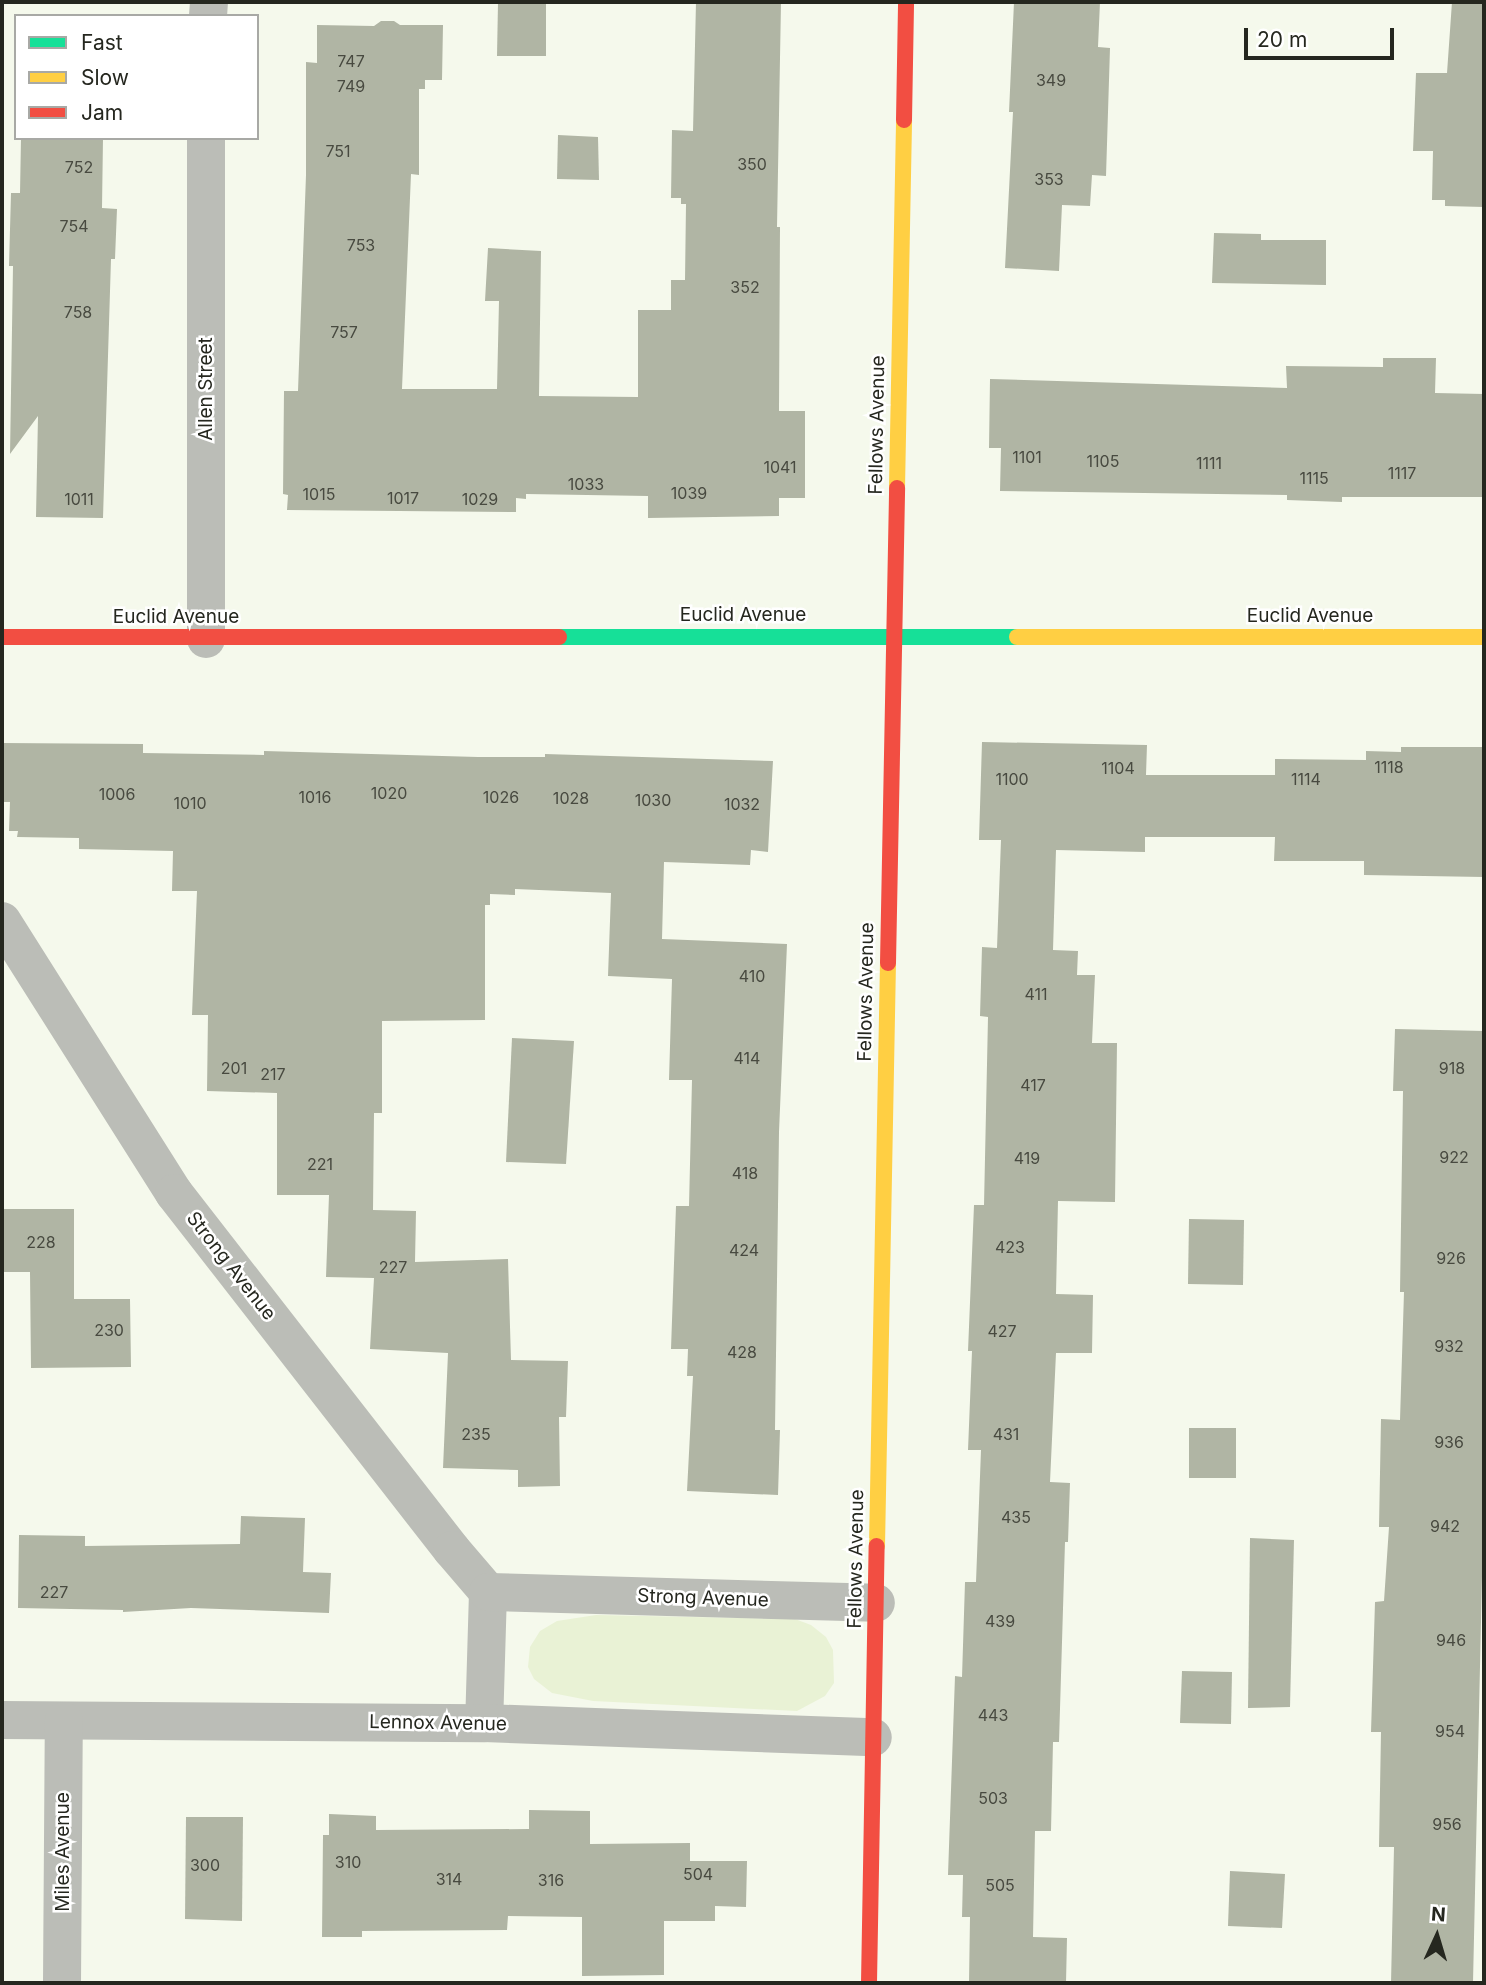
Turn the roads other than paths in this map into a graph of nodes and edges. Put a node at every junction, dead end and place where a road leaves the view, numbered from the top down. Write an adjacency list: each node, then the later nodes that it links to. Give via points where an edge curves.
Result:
1 (906, 2): 4 (street, Fellows Avenue)
2 (206, 140): 6 (street, Allen Street)
3 (2, 637): 6 (street, Euclid Avenue)
4 (893, 637): 5 (street, Euclid Avenue); 6 (street, Euclid Avenue); 9 (street, Fellows Avenue)
5 (1484, 637)
6 (206, 639)
7 (2, 921): 8 (street, Strong Avenue, via 174,1193)
8 (488, 1592): 9 (street, Strong Avenue); 12 (street)
9 (876, 1602): 13 (street, Fellows Avenue)
10 (2, 1720): 11 (street, Lennox Avenue)
11 (64, 1721): 12 (street, Lennox Avenue); 14 (street, Miles Avenue)
12 (484, 1723): 13 (street, Lennox Avenue)
13 (873, 1737): 15 (street, Fellows Avenue)
14 (62, 1983)
15 (869, 1983)

